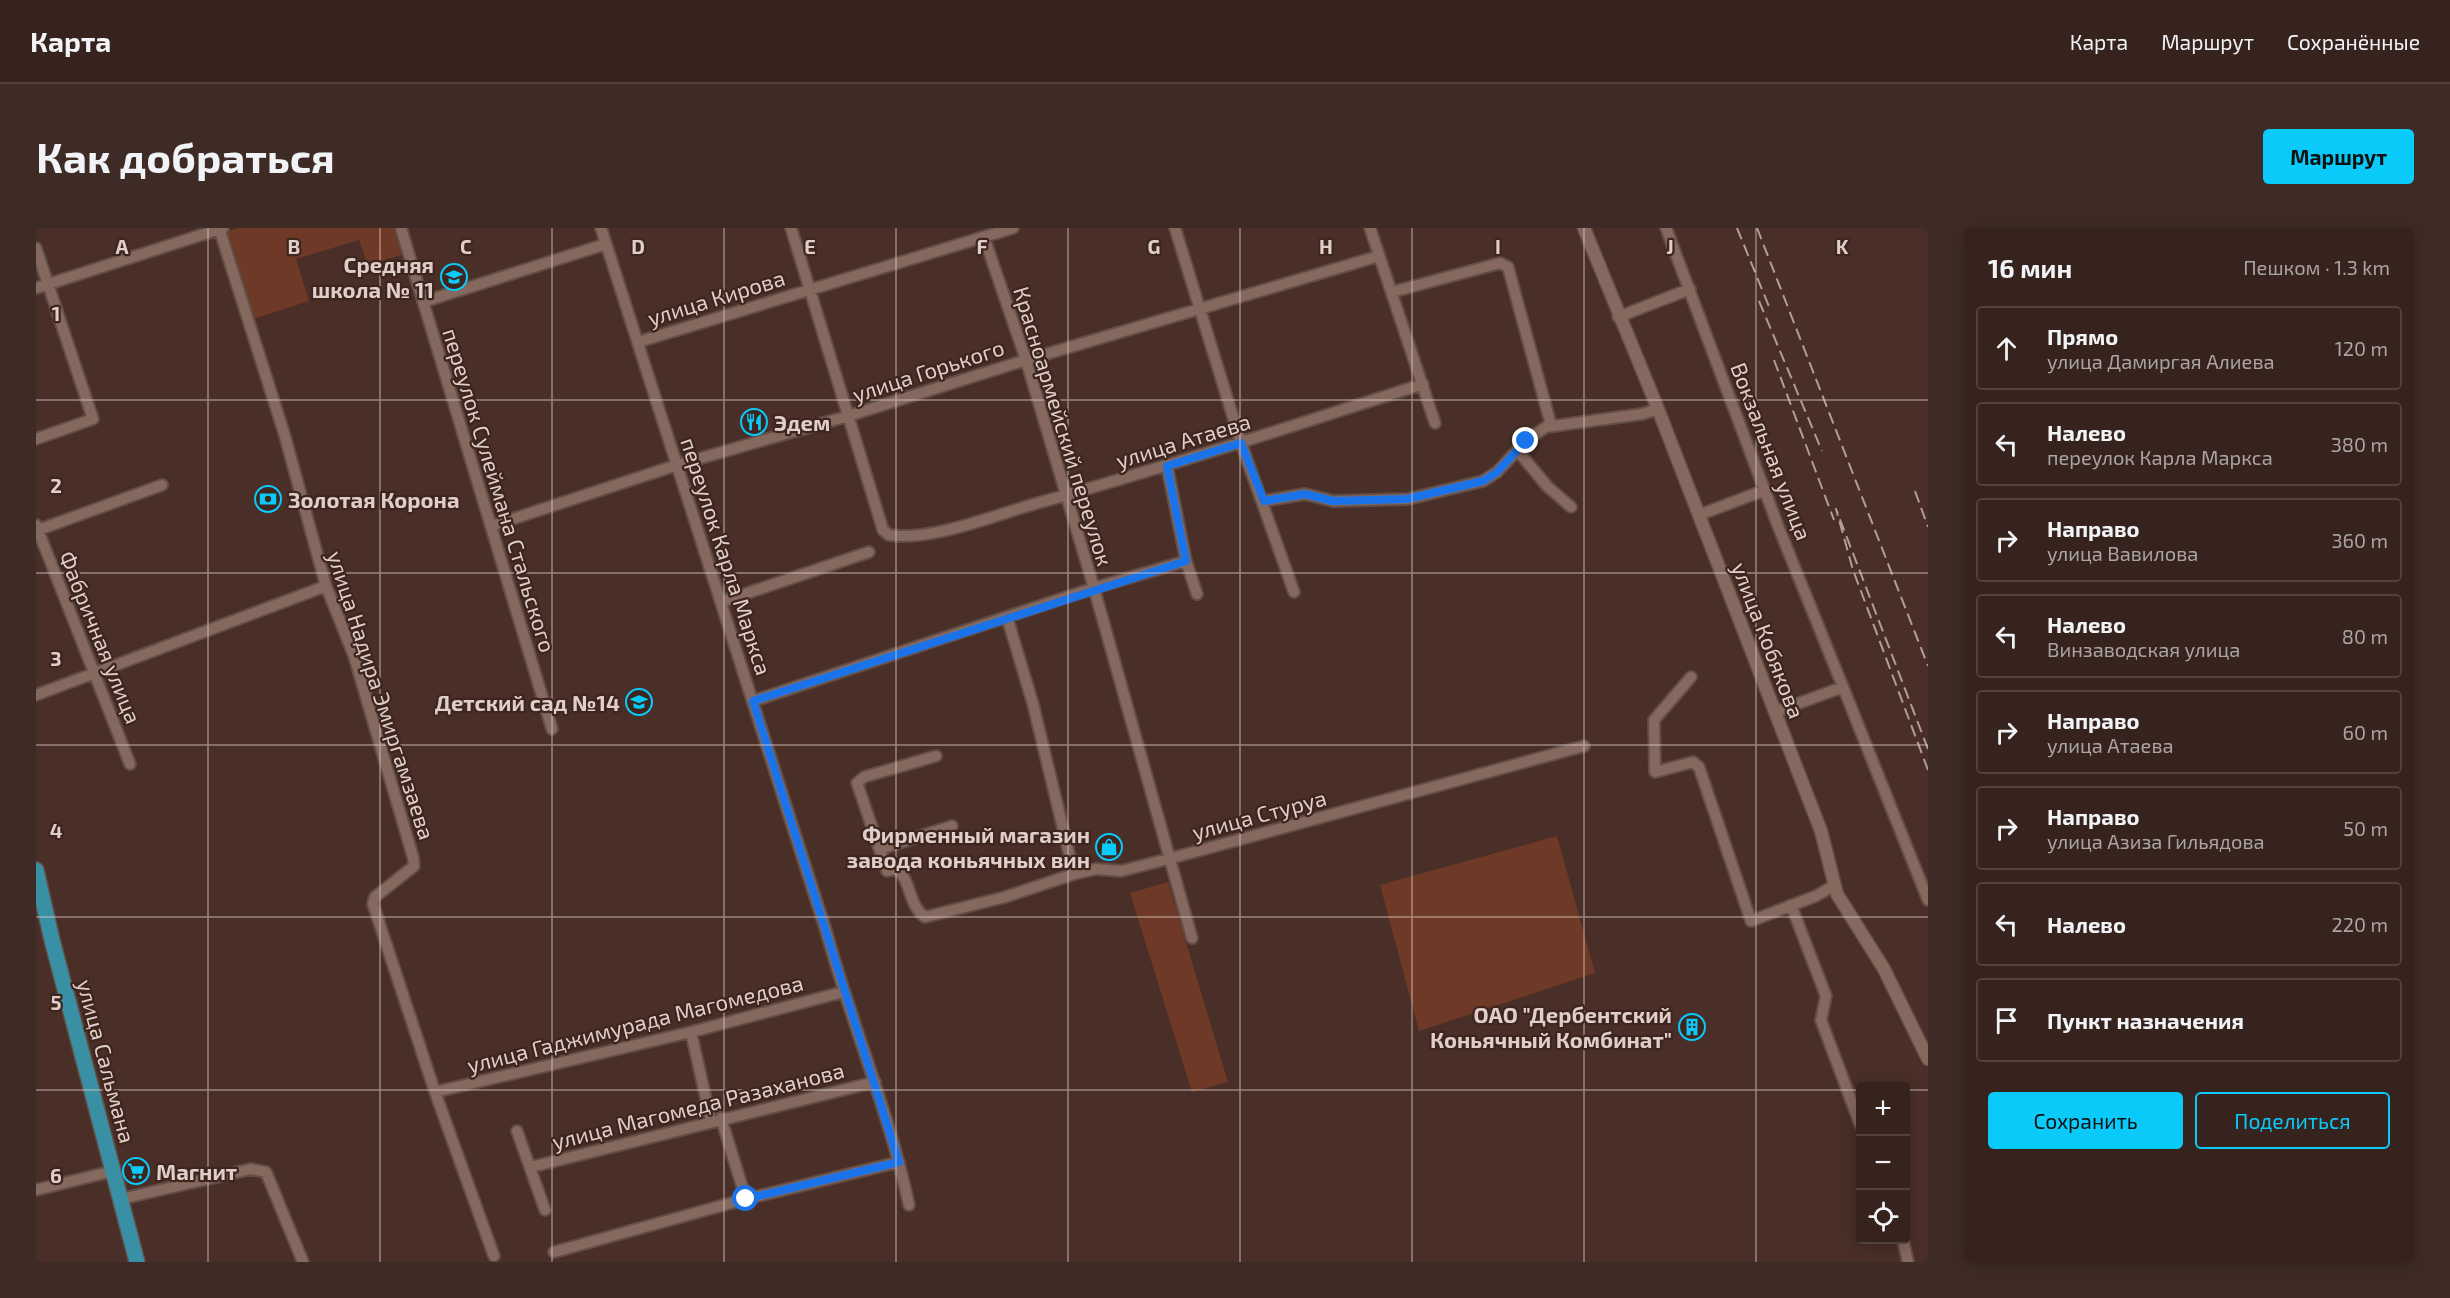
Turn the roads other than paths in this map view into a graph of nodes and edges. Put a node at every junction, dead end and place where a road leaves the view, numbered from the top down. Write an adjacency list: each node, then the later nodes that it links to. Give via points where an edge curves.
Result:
1 (220, 228): 14 (street); 44 (street, улица Надира Эмиргамзаева, via 284,433)
2 (401, 228): 19 (street, переулок Сулеймана Стальского)
3 (601, 228): 11 (street, переулок Карла Маркса)
4 (791, 228): 16 (street)
5 (1013, 228): 10 (street, улица Кирова)
6 (1174, 228): 20 (street)
7 (1370, 228): 13 (street)
8 (1584, 228): 21 (street, улица Кобякова)
9 (1666, 228): 17 (street, Вокзальная улица)
10 (984, 237): 16 (street, улица Кирова); 23 (street, Красноармейский переулок)
11 (606, 244): 19 (street); 22 (street, переулок Карла Маркса)
12 (36, 248): 14 (street)
13 (1379, 256): 18 (street); 20 (street, улица Горького)
14 (49, 284): 15 (street); 29 (street, via 93,419)
15 (36, 288)
16 (810, 289): 22 (street, улица Кирова); 26 (street)
17 (1690, 289): 21 (street); 35 (street, Вокзальная улица)
18 (1392, 292): 24 (street); 28 (street, via 1500,263 1508,267)
19 (423, 302): 40 (street, переулок Сулеймана Стальского)
20 (1201, 308): 23 (street, улица Горького); 30 (street)
21 (1618, 317): 25 (street, улица Кобякова)
22 (638, 342): 32 (street, переулок Карла Маркса)
23 (1026, 360): 26 (street, улица Горького); 36 (street, Красноармейский переулок)
24 (1423, 384): 27 (street); 30 (street, улица Атаева)
25 (1658, 409): 28 (street); 39 (street, улица Кобякова)
26 (848, 416): 32 (street, улица Горького); 36 (street, улица Атаева, via 883,530 889,535 917,535)
27 (1435, 423)
28 (1551, 425): 31 (street)
29 (36, 439)
30 (1241, 443): 33 (street, улица Атаева); 37 (street)
31 (1517, 450): 37 (street, via 1483,481 1407,499 1333,501 1305,494); 38 (street, via 1541,481)
32 (677, 465): 40 (street, улица Горького); 48 (street, переулок Карла Маркса)
33 (1167, 466): 36 (street, улица Атаева); 43 (street)
34 (162, 485): 41 (street)
35 (1765, 490): 39 (street); 52 (street, Вокзальная улица)
36 (1066, 496): 45 (street, Красноармейский переулок)
37 (1264, 501): 46 (street)
38 (1571, 507)
39 (1699, 515): 55 (street, улица Кобякова)
40 (491, 525): 56 (street, переулок Сулеймана Стальского)
41 (37, 527): 50 (street, Фабричная улица)
42 (869, 552): 48 (street)
43 (1186, 561): 45 (street); 47 (street)
44 (326, 586): 50 (street); 73 (street, улица Надира Эмиргамзаева, via 354,656 413,857 414,866 375,897 373,904)
45 (1094, 588): 49 (street); 62 (street, Красноармейский переулок)
46 (1294, 592)
47 (1197, 594)
48 (721, 602): 54 (street, переулок Карла Маркса)
49 (1007, 617): 54 (street); 64 (street, via 1033,704)
50 (96, 673): 53 (street); 59 (street, Фабричная улица)
51 (1691, 677): 67 (street, via 1654,720 1655,772 1693,762 1699,768 1751,921)
52 (1843, 687): 55 (street); 66 (street, Вокзальная улица)
53 (36, 695)
54 (753, 701): 69 (street, переулок Карла Маркса)
55 (1774, 712): 65 (street, улица Кобякова, via 1821,831)
56 (552, 729)
57 (1584, 746): 62 (street, улица Стуруа)
58 (936, 756): 61 (street, via 864,777 858,783)
59 (130, 764)
60 (952, 826): 61 (street)
61 (880, 849): 64 (street, улица Стуруа, via 887,871 897,869 905,876 916,910 925,917)
62 (1168, 859): 64 (street, улица Стуруа, via 1121,871 1096,869); 68 (street, Красноармейский переулок)
63 (36, 870): 79 (main road, улица Сальмана)
64 (1074, 874)
65 (1835, 885): 67 (street); 71 (street, улица Кобякова, via 1848,914 1861,928 1884,969)
66 (1928, 900)
67 (1791, 905): 74 (street, via 1826,996 1821,1020)
68 (1192, 938)
69 (843, 992): 70 (street, улица Гаджимурада Магомедова); 72 (street, переулок Карла Маркса)
70 (691, 1032): 73 (street, улица Гаджимурада Магомедова); 75 (street)
71 (1928, 1059)
72 (874, 1082): 75 (street, улица Магомеда Разаханова); 77 (street, переулок Карла Маркса)
73 (435, 1092): 87 (street, улица Надира Эмиргамзаева)
74 (1856, 1113)
75 (716, 1119): 78 (street, улица Магомеда Разаханова); 82 (street)
76 (517, 1131): 78 (street)
77 (899, 1162): 82 (street); 83 (street, переулок Карла Маркса)
78 (531, 1167): 84 (street)
79 (113, 1171): 80 (street); 81 (main road, улица Сальмана)
80 (36, 1190)
81 (121, 1199): 88 (main road, улица Сальмана); 89 (street, via 251,1169 266,1172)
82 (746, 1199): 86 (street)
83 (909, 1205)
84 (545, 1210)
85 (1904, 1244): 90 (street)
86 (554, 1252)
87 (494, 1256)
88 (137, 1262)
89 (303, 1262)
90 (1908, 1262)

